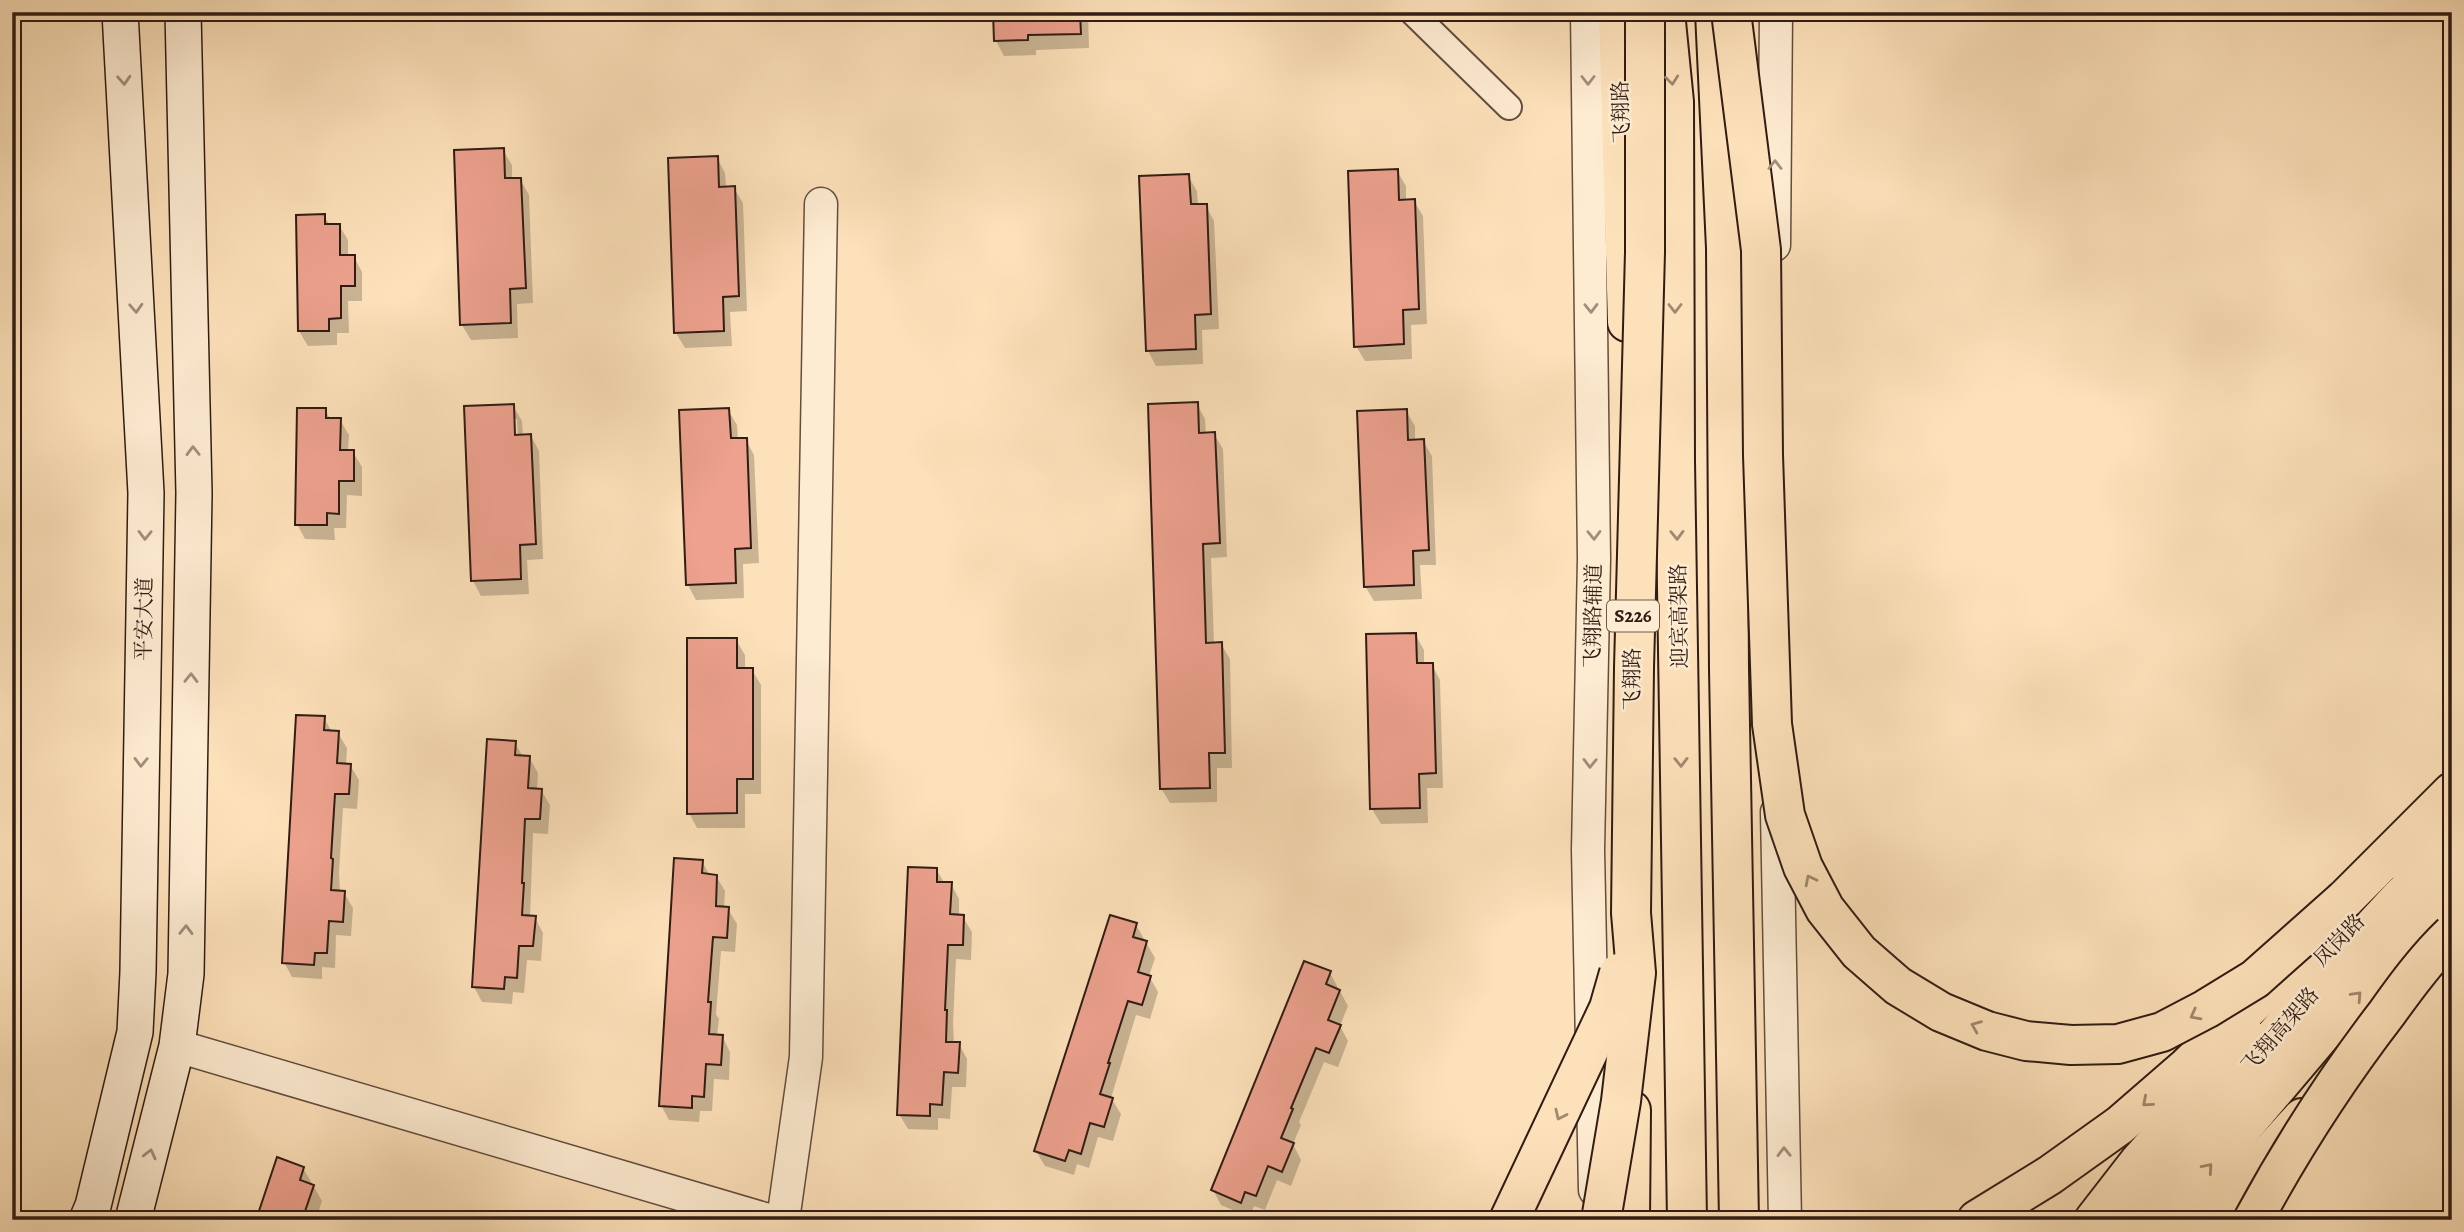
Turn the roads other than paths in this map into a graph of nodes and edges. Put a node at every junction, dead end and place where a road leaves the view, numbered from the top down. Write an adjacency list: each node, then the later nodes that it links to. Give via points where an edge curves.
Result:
1 (120, 12): 24 (main road, 平安大道, one-way to 24, via 146,493 138,972 135,1032)
2 (183, 12): 22 (main road, one-way to 2, via 186,974 194,493)
3 (1412, 12): 12 (street)
4 (1587, 12): 29 (street, 飞翔路辅道, one-way to 29, via 1594,559 1587,850)
5 (1618, 12): 31 (main road, 飞翔路 / S226, via 1633,547)
6 (1645, 12): 19 (main road, bridge, via 1645,252)
7 (1665, 12): 32 (main road, 迎宾高架路, one-way to 32, via 1674,102)
8 (1715, 12): 23 (main road, via 1726,248)
9 (1731, 12): 18 (main road, one-way to 9, bridge, via 2255,979 2206,1009 2162,1032 2118,1044 2071,1045 2026,1041 1941,1013 1898,986 1859,952 1825,909 1803,867 1785,815 1772,724 1761,250)
10 (1744, 12): 34 (main road, via 1739,544)
11 (1776, 12): 35 (street, one-way to 11, via 1772,540)
12 (1509, 107)
13 (821, 204): 27 (street, via 806,1057)
14 (2452, 792): 18 (main road)
15 (2452, 824): 37 (main road, 凤岗路, via 2324,955 2139,1162)
16 (2452, 848): 38 (main road, 飞翔高架路, via 2314,991)
17 (2452, 897): 39 (main road, 飞翔高架路, one-way to 17, via 2338,1015)
18 (2345, 898): 36 (main road, one-way to 36, bridge, via 2263,994 2149,1100 2050,1175)
19 (1631, 913): 28 (main road, one-way to 28, bridge, via 1609,1008); 30 (main road, bridge, via 1636,972)
20 (2452, 934): 41 (main road, bridge, via 2365,1041 2309,1123)
21 (2452, 955): 40 (main road)
22 (177, 1046): 25 (main road, one-way to 22); 26 (street)
23 (1738, 1130): 33 (main road); 34 (main road)
24 (87, 1220)
25 (133, 1220)
26 (768, 1220)
27 (783, 1220)
28 (1509, 1220)
29 (1595, 1220)
30 (1601, 1220)
31 (1630, 1220)
32 (1687, 1220)
33 (1739, 1220)
34 (1755, 1220)
35 (1785, 1220)
36 (1978, 1220)
37 (2094, 1220)
38 (2117, 1220)
39 (2164, 1220)
40 (2208, 1220)
41 (2253, 1220)

